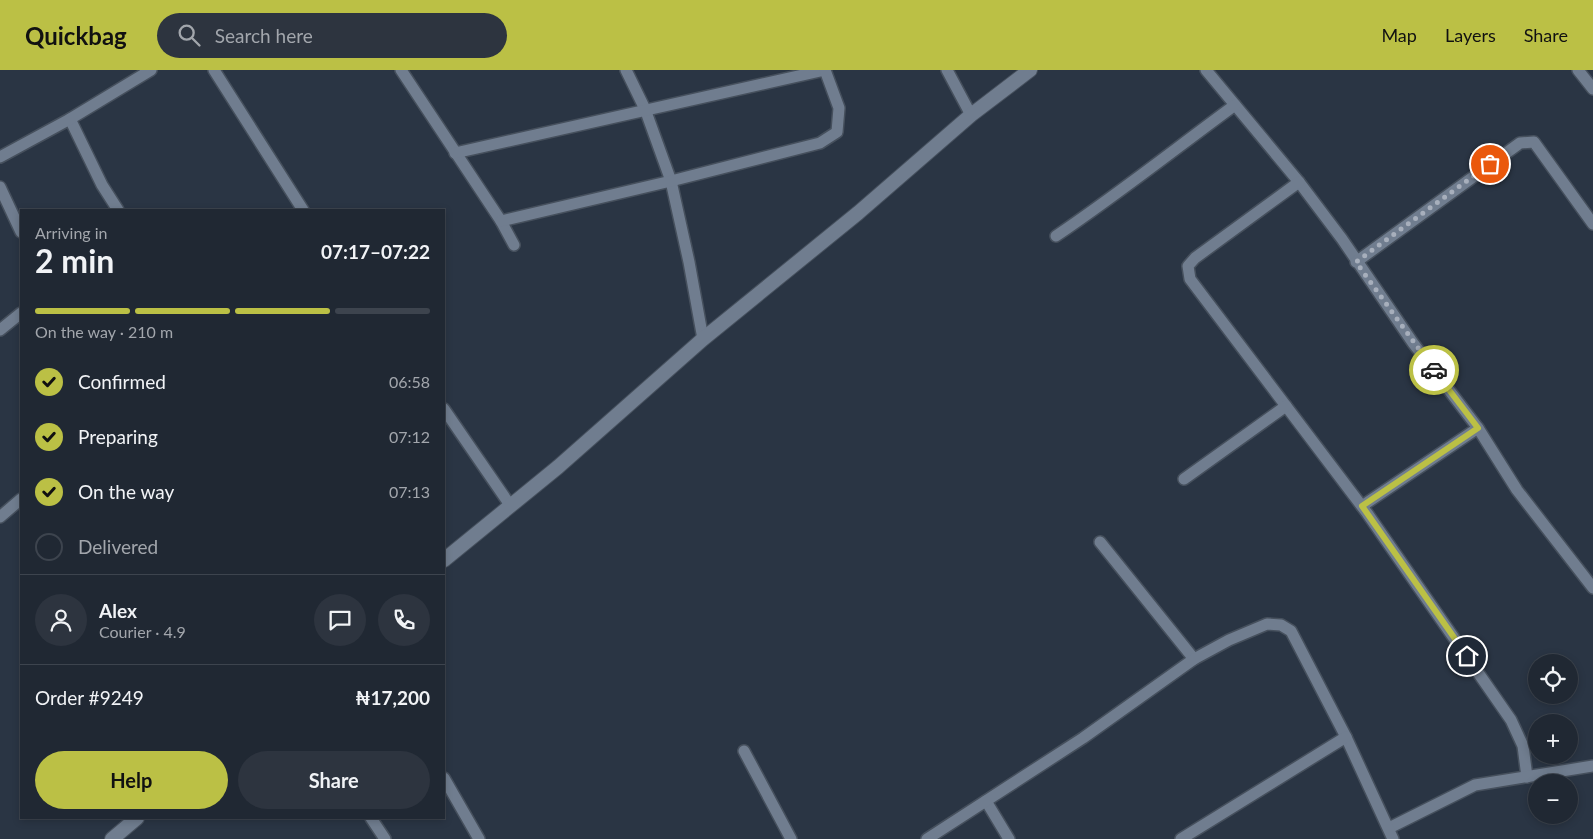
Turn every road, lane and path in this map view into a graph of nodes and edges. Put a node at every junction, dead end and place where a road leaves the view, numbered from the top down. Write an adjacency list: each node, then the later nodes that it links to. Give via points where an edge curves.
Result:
1 (151, 70): 14 (street)
2 (214, 70): 21 (street)
3 (401, 70): 15 (street)
4 (626, 70): 12 (street)
5 (825, 70): 12 (street); 17 (street, via 839,108 837,132 820,142)
6 (947, 70): 13 (street)
7 (1030, 70): 13 (street)
8 (1206, 70): 11 (street)
9 (1578, 70): 10 (street)
10 (1593, 89)
11 (1235, 105): 18 (street); 25 (street, via 1110,200)
12 (645, 109): 15 (street); 17 (street)
13 (971, 115): 30 (street)
14 (70, 119): 16 (street); 20 (street)
15 (454, 152): 22 (street)
16 (0, 157)
17 (671, 180): 22 (street); 30 (street)
18 (1299, 182): 27 (street); 31 (street, via 1188,266 1190,279)
19 (0, 187): 24 (street)
20 (117, 209)
21 (302, 209)
22 (501, 221): 26 (street)
23 (1593, 224): 27 (street, via 1534,142 1520,143)
24 (20, 230)
25 (1056, 236)
26 (514, 245)
27 (1356, 262): 33 (street)
28 (20, 313): 29 (street)
29 (0, 330)
30 (703, 340): 36 (street)
31 (1286, 406): 34 (street); 37 (street)
32 (445, 411): 36 (street)
33 (1478, 428): 37 (street); 41 (street, via 1517,490)
34 (1184, 479)
35 (20, 500): 38 (street)
36 (510, 505): 40 (street)
37 (1362, 506): 46 (street, via 1511,720 1522,746)
38 (0, 517)
39 (1100, 542): 42 (street)
40 (445, 559)
41 (1593, 588)
42 (1194, 659): 43 (street, via 1267,624 1281,625 1291,631); 48 (street, via 1083,738)
43 (1346, 737): 51 (street); 58 (street)
44 (744, 750): 55 (street)
45 (1593, 766): 46 (street)
46 (1527, 777): 51 (street, via 1475,785)
47 (445, 780): 54 (street)
48 (986, 801): 56 (street); 57 (street)
49 (136, 819): 52 (street)
50 (373, 819): 53 (street)
51 (1391, 834)
52 (112, 839)
53 (385, 839)
54 (479, 839)
55 (791, 839)
56 (927, 839)
57 (1009, 839)
58 (1181, 839)

